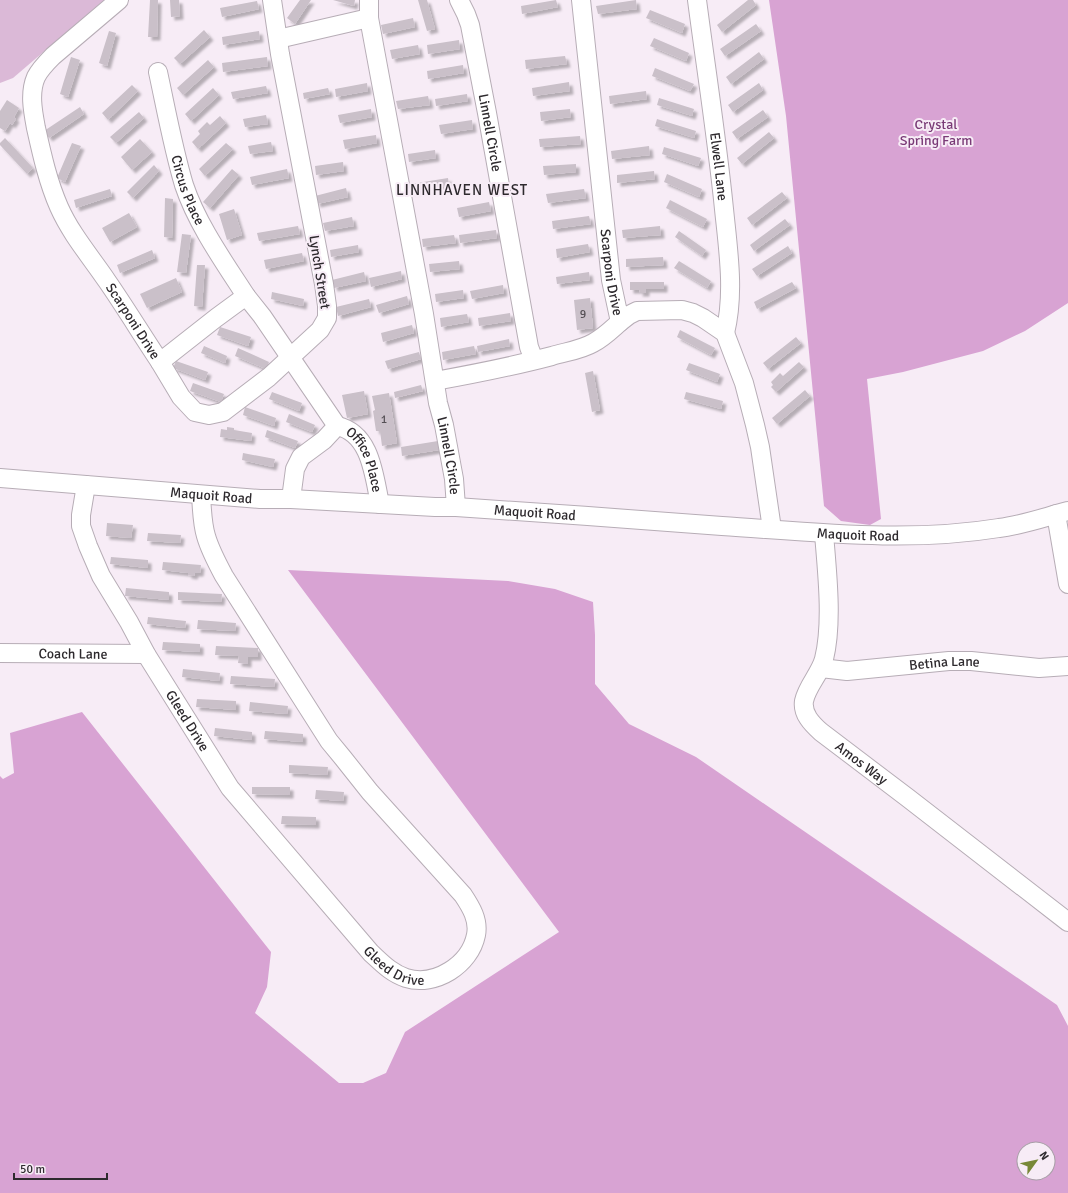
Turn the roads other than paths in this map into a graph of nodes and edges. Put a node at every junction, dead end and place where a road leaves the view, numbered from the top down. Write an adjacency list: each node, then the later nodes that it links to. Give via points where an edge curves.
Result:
1 (119, 0): 15 (street, Scarponi Drive, via 44,66 36,77 32,100 40,144 59,207 81,245)
2 (272, 0): 8 (street, Lynch Street)
3 (369, 0): 7 (street, Linnell Circle)
4 (459, 0): 14 (street, Linnell Circle, via 470,24 529,346)
5 (581, 0): 11 (street, Scarponi Drive, via 611,280)
6 (697, 0): 12 (street, Elwell Lane, via 720,170 730,271 729,318)
7 (369, 18): 8 (street); 16 (street, Linnell Circle)
8 (278, 39): 13 (street, Lynch Street, via 327,306 326,318 320,330)
9 (158, 72): 10 (street, Circus Place, via 185,185 203,225)
10 (246, 296): 13 (street); 15 (street, Scarponi Drive)
11 (620, 322): 12 (street, Scarponi Drive, via 637,311 682,310 703,318); 14 (street, via 592,344)
12 (725, 333): 25 (street, via 744,383 755,425)
13 (291, 357): 15 (street, Lynch Street, via 235,404 223,412 209,415 195,412 181,397); 17 (street)
14 (534, 360): 16 (street)
15 (160, 362)
16 (435, 381): 23 (street, Linnell Circle, via 454,479)
17 (337, 426): 21 (street, via 324,440 301,457 295,469); 22 (street, Office Place, via 354,433 367,450)
18 (0, 478): 19 (street, Maquoit Road)
19 (86, 485): 20 (street, Maquoit Road); 29 (street, Gleed Drive, via 81,526 88,546 101,576)
20 (200, 495): 21 (street, Maquoit Road); 29 (street, Gleed Drive, via 203,526 210,548 224,576 330,741 370,792 435,863 474,913 476,935 472,946 456,967 444,975 418,980 406,978 386,968 371,953 230,788)
21 (291, 499): 22 (street, Maquoit Road)
22 (380, 504): 23 (street, Maquoit Road)
23 (456, 507): 25 (street, Maquoit Road)
24 (1062, 513): 26 (street, Maquoit Road, via 1028,523 946,535); 27 (street)
25 (772, 529): 26 (street, Maquoit Road)
26 (824, 534): 31 (street, Amos Way, via 828,640)
27 (1067, 577)
28 (0, 653): 29 (street, Coach Lane)
29 (146, 654)
30 (1068, 666): 31 (street, Betina Lane, via 1039,668 949,661 847,671)
31 (821, 668): 32 (street, Amos Way, via 804,701 806,714 812,724)
32 (1068, 922)

